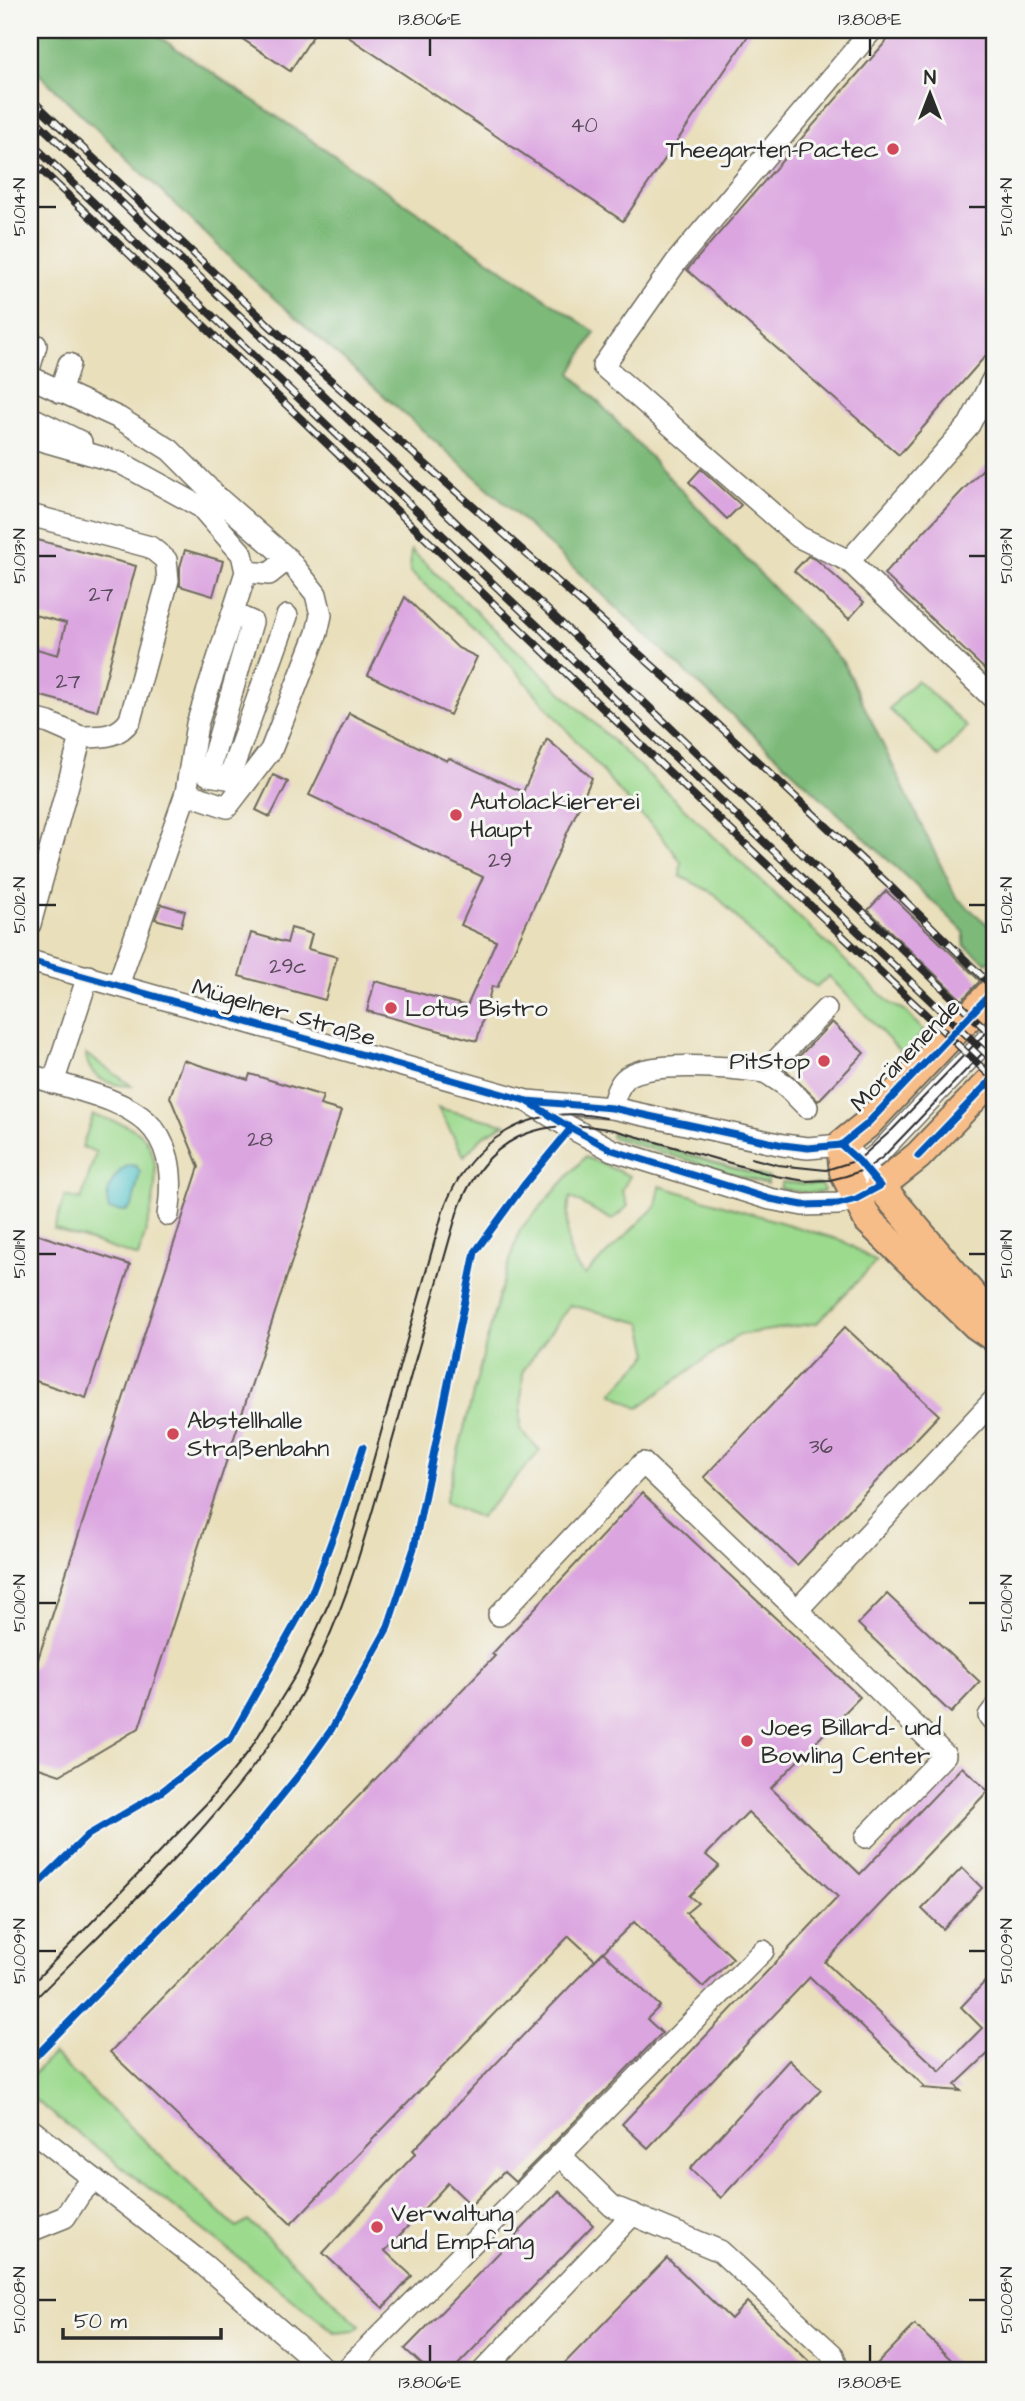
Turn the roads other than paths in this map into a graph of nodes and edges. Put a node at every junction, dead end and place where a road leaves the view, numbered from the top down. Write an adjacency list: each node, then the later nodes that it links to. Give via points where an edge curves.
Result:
1 (872, 30): 16 (street, via 677,261 603,366 799,537)
2 (36, 345): 4 (street)
3 (69, 364): 7 (street)
4 (30, 366)
5 (995, 375): 16 (street, via 970,425)
6 (30, 377): 7 (street)
7 (60, 392): 11 (street, via 119,418 170,450)
8 (30, 416): 10 (street)
9 (30, 438): 10 (street)
10 (121, 463): 12 (street)
11 (188, 468): 12 (street); 14 (street)
12 (152, 480): 17 (street, via 201,507)
13 (30, 515): 22 (street, via 150,547 166,560 168,580 130,720 124,729 104,737)
14 (262, 536): 15 (street); 17 (street)
15 (288, 559): 17 (street, via 270,574); 23 (street, via 316,594 321,615 317,633 271,750)
16 (849, 561): 20 (street)
17 (244, 563): 18 (street)
18 (234, 614): 23 (street, via 252,622 208,775); 24 (street, via 197,724)
19 (287, 616): 23 (street)
20 (995, 699)
21 (39, 720): 22 (street)
22 (81, 737): 25 (street)
23 (238, 779): 24 (street, via 227,807)
24 (186, 793): 28 (street)
25 (30, 924)
26 (30, 961): 27 (street, Mügelner Straße)
27 (88, 976): 28 (street, Mügelner Straße); 35 (street)
28 (118, 985): 36 (street, Mügelner Straße)
29 (995, 989): 39 (main road, Moränenende, via 885,1105)
30 (827, 1009): 32 (street)
31 (995, 1031): 39 (street)
32 (765, 1072): 37 (street); 38 (street, via 704,1066 643,1070 627,1077)
33 (30, 1075): 35 (street)
34 (995, 1076): 39 (main road, via 918,1156)
35 (53, 1083): 40 (street, via 124,1105 148,1122 168,1161)
36 (527, 1101): 38 (street, Mügelner Straße); 39 (street, Mügelner Straße, via 612,1150 770,1199 803,1205 838,1204)
37 (807, 1107)
38 (612, 1108): 39 (street, Mügelner Straße, via 807,1148)
39 (857, 1173): 41 (main road); 42 (main road, via 868,1220)
40 (168, 1215)
41 (995, 1324)
42 (995, 1338)
43 (995, 1399): 44 (street)
44 (797, 1610): 45 (street, via 643,1464); 48 (street, via 945,1755)
45 (499, 1615)
46 (995, 1708): 47 (street, via 989,1716)
47 (995, 1723)
48 (866, 1837)
49 (763, 1951): 51 (street)
50 (30, 2129): 52 (street)
51 (559, 2155): 53 (street, via 612,2206); 56 (street)
52 (94, 2179): 54 (street, via 65,2217); 55 (street, via 204,2265)
53 (633, 2214): 57 (street); 58 (street, via 719,2252 833,2355)
54 (30, 2231)
55 (327, 2371)
56 (345, 2371)
57 (483, 2371)
58 (838, 2371)

